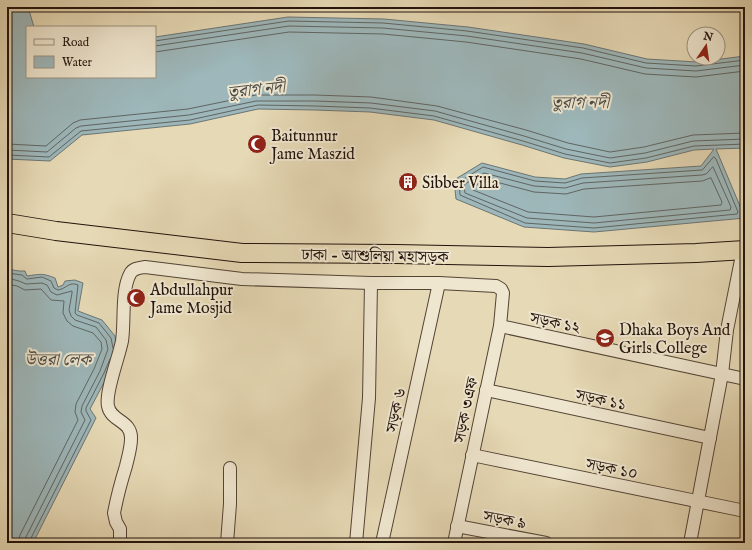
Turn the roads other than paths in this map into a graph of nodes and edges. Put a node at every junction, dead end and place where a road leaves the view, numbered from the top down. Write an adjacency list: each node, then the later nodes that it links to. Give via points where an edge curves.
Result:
1 (7, 223): 2 (highway, ঢাকা - আশুলিয়া মহাসড়ক, via 242,254 548,257)
2 (744, 250): 6 (street, via 727,330)
3 (371, 283): 4 (street); 15 (street, via 242,279 145,268 137,268 131,272 126,282 122,341 107,406 131,431 130,446 114,513 120,529); 17 (street, সড়ক ৬, via 369,398)
4 (438, 283): 5 (street, সড়ক ৩এফ, via 496,286 501,289); 18 (street, সড়ক ৬)
5 (500, 326): 6 (street, সড়ক ১২); 8 (street, সড়ক ৩এফ)
6 (722, 374): 7 (street, সড়ক ১২); 9 (street)
7 (745, 379)
8 (486, 390): 9 (street, সড়ক ১১); 10 (street, সড়ক ৩এফ)
9 (710, 438): 12 (street)
10 (472, 455): 12 (street, সড়ক ১০); 14 (street, সড়ক ৩এফ)
11 (230, 468): 16 (street)
12 (698, 502): 13 (street, সড়ক ১০); 21 (street)
13 (745, 511)
14 (457, 526): 19 (street, সড়ক ৩এফ); 20 (street, সড়ক ৯)
15 (120, 543)
16 (226, 543)
17 (356, 543)
18 (382, 543)
19 (454, 543)
20 (546, 543)
21 (690, 543)

